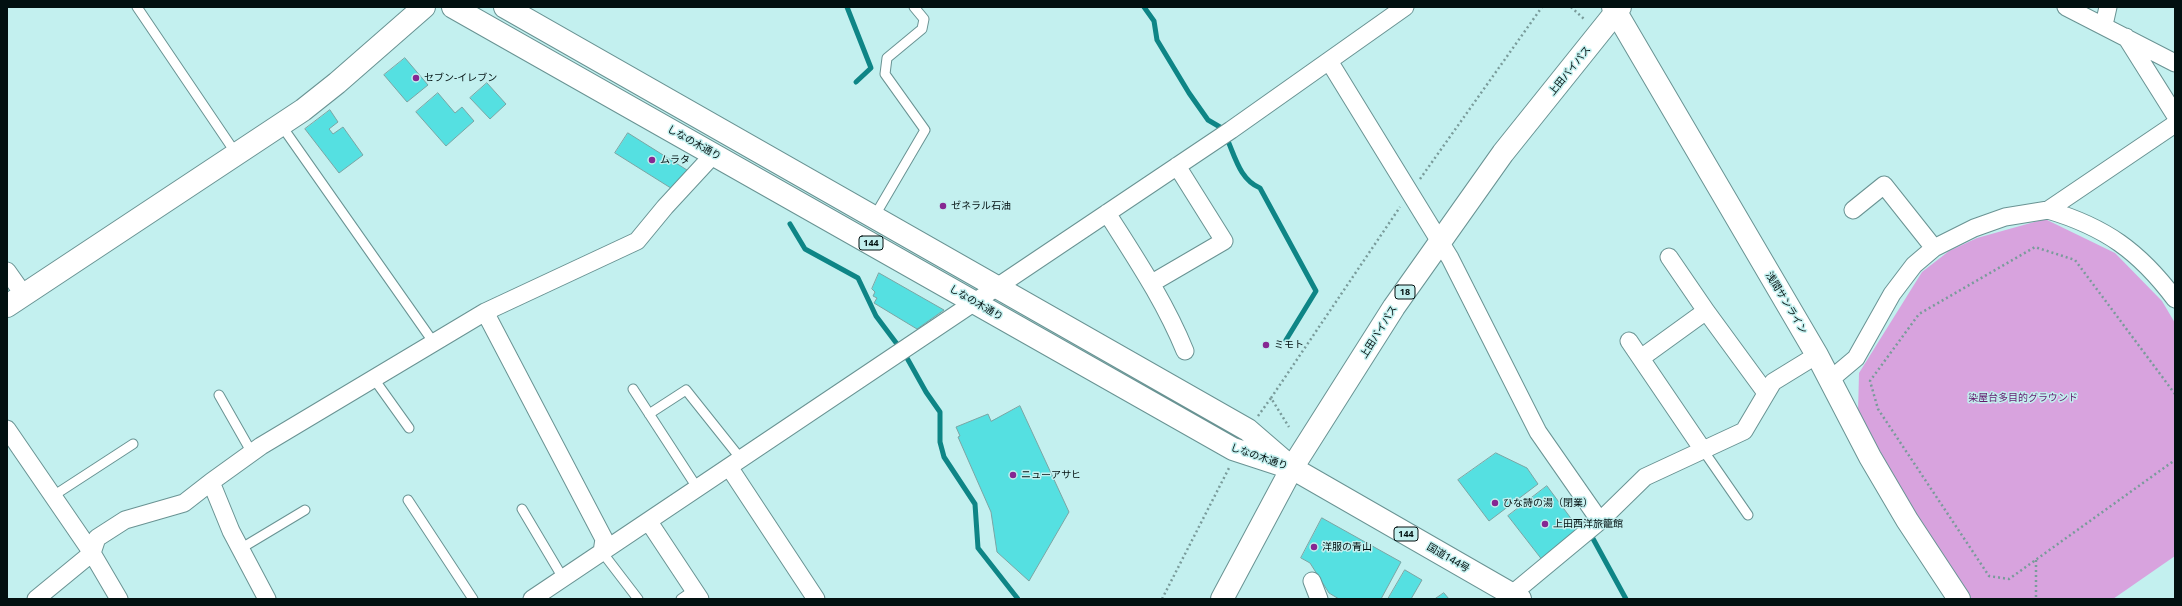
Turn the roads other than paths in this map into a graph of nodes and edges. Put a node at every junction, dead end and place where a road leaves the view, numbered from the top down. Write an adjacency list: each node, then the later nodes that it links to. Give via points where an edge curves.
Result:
1 (137, 7): 18 (lane)
2 (424, 7): 16 (main road, via 337,83)
3 (453, 7): 17 (main road, しなの木通り / 144)
4 (505, 7): 23 (main road, しなの木通り / 144)
5 (914, 7): 23 (lane, via 924,19 922,29 887,58 885,74 925,130)
6 (1405, 7): 12 (street)
7 (2066, 7): 10 (street)
8 (2108, 7): 10 (street)
9 (1616, 9): 24 (main road, 上田バイパス / 18, via 1503,153); 38 (main road, 浅間サンライン)
10 (2104, 25): 11 (street)
11 (2126, 37): 13 (street); 14 (street)
12 (1329, 61): 19 (street); 24 (street)
13 (2175, 63)
14 (2175, 115)
15 (2175, 124): 21 (street)
16 (282, 125): 18 (main road); 36 (lane)
17 (714, 154): 32 (main road, しなの木通り / 144); 34 (street, via 637,241)
18 (237, 155): 31 (main road)
19 (1177, 166): 22 (street); 28 (street, via 1224,241)
20 (1853, 210): 25 (street, via 1884,185)
21 (2048, 210): 25 (street, via 2005,217 1974,228); 30 (street, via 2102,231 2134,253 2157,276)
22 (1107, 213): 28 (street); 29 (street)
23 (874, 217): 29 (main road, しなの木通り / 144)
24 (1440, 243): 52 (main road, 上田バイパス / 18, via 1394,307); 60 (street, via 1482,318 1538,432)
25 (1934, 248): 41 (street, via 1914,265 1892,294 1856,358)
26 (1669, 257): 33 (street)
27 (7, 271): 31 (street)
28 (1152, 283): 37 (street, via 1171,317)
29 (996, 286): 32 (street); 52 (main road, しなの木通り / 144, via 1248,430)
30 (2175, 300)
31 (15, 301)
32 (974, 302): 51 (street); 52 (main road, しなの木通り / 144, via 1233,449)
33 (1706, 311): 39 (street); 43 (street)
34 (485, 312): 36 (street); 63 (street, via 604,539)
35 (1629, 341): 39 (street)
36 (434, 343): 40 (street)
37 (1185, 351)
38 (1817, 355): 41 (main road, 浅間サンライン); 43 (street, via 1773,382)
39 (1641, 358): 49 (street)
40 (374, 379): 46 (lane); 50 (street)
41 (1831, 379): 78 (main road, 浅間サンライン, via 1870,457)
42 (633, 388): 45 (lane)
43 (1766, 392): 49 (street, via 1744,431)
44 (219, 395): 50 (lane)
45 (649, 414): 51 (lane, via 686,390); 54 (lane)
46 (409, 428)
47 (7, 429): 55 (street)
48 (133, 444): 55 (lane)
49 (1703, 450): 59 (lane); 60 (street, via 1645,477)
50 (252, 453): 53 (street)
51 (735, 463): 54 (street); 75 (street)
52 (1292, 468): 68 (main road, 国道144号 / 144); 76 (main road, 上田バイパス / 18)
53 (211, 482): 62 (street); 64 (street, via 184,503 125,520 97,538)
54 (698, 489): 61 (street)
55 (53, 496): 64 (street)
56 (408, 500): 72 (lane)
57 (522, 509): 65 (lane)
58 (306, 510): 62 (lane)
59 (1748, 515)
60 (1600, 521): 68 (street)
61 (649, 522): 63 (street); 67 (street)
62 (240, 549): 71 (street)
63 (602, 552): 65 (street); 74 (lane)
64 (92, 553): 69 (street); 70 (street)
65 (563, 578): 73 (street)
66 (1312, 581): 77 (street)
67 (692, 596)
68 (1513, 597)
69 (36, 599)
70 (119, 599)
71 (268, 599)
72 (473, 599)
73 (532, 599)
74 (638, 599)
75 (816, 599)
76 (1222, 599)
77 (1319, 599)
78 (1958, 599)

